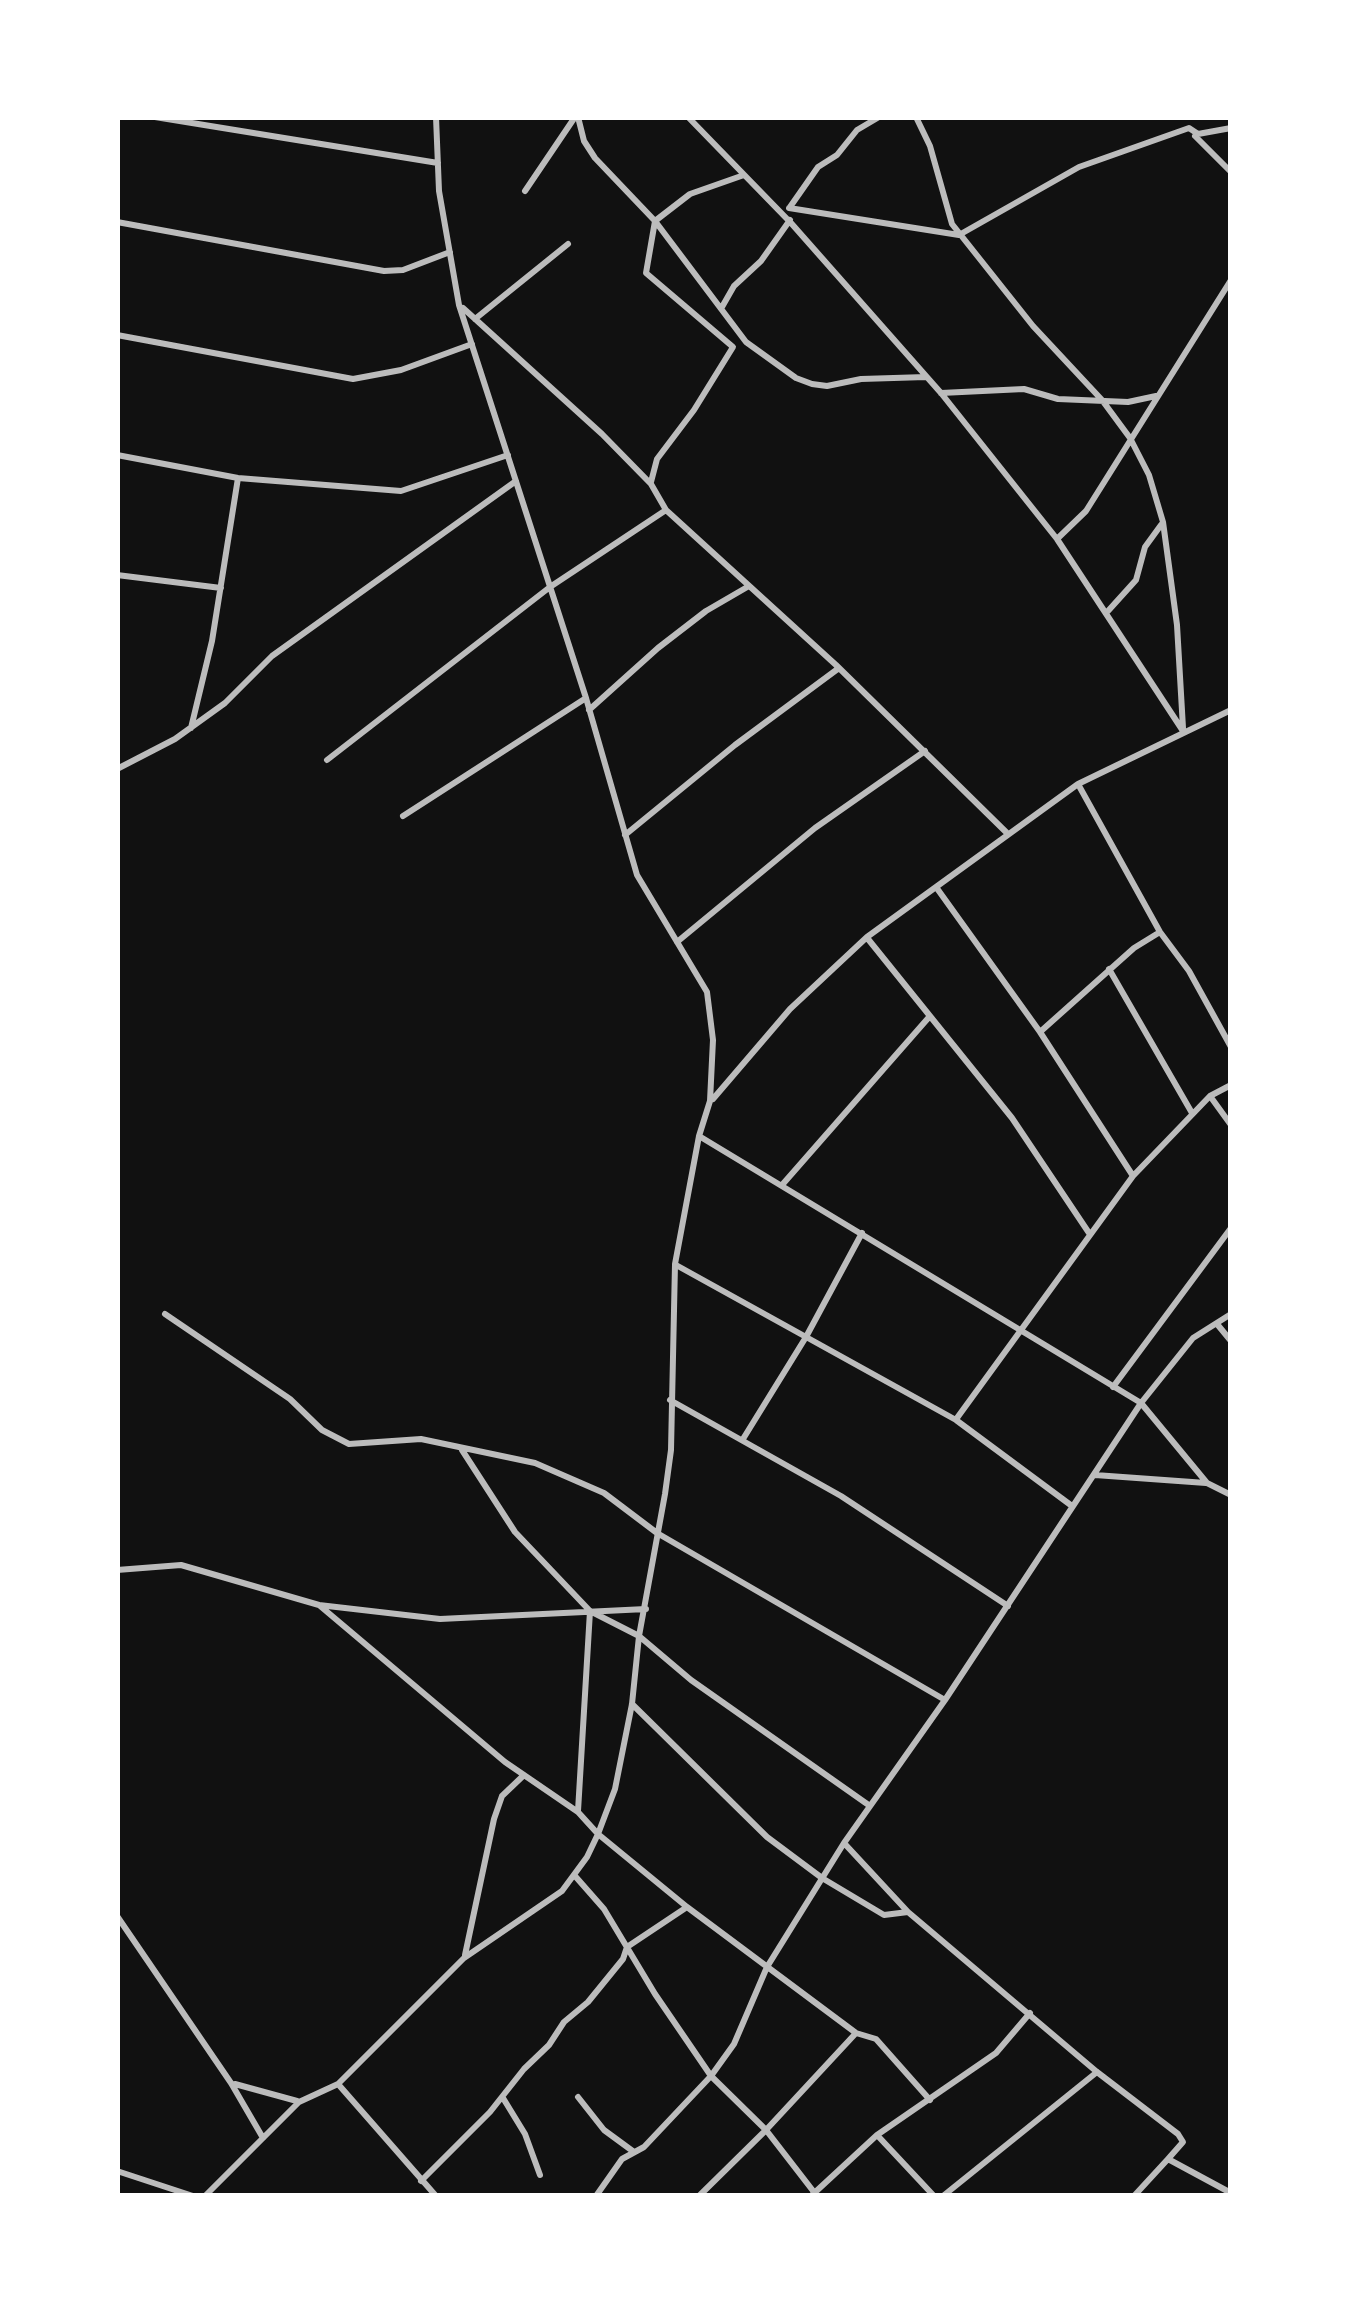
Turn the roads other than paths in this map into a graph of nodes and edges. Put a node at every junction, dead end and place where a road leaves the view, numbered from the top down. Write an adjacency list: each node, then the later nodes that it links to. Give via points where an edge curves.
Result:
1 (155, 117): 10 (street)
2 (436, 117): 11 (street)
3 (577, 117): 14 (street); 16 (street, via 595,158)
4 (688, 117): 13 (street)
5 (879, 117): 15 (street, via 818,167)
6 (916, 117): 19 (street)
7 (249, 118): 10 (street)
8 (1189, 128): 9 (street); 12 (street); 19 (street, via 1079,166)
9 (1231, 128)
10 (248, 132): 11 (street)
11 (438, 163): 21 (street)
12 (1231, 172)
13 (744, 175): 16 (street, via 690,194); 18 (street)
14 (525, 191)
15 (789, 208): 18 (street); 19 (street)
16 (655, 221): 24 (street); 29 (street, via 646,274)
17 (117, 222): 21 (street, via 384,271)
18 (791, 223): 24 (street); 30 (street)
19 (959, 235): 33 (street)
20 (568, 244): 25 (street)
21 (450, 252): 23 (street)
22 (1231, 280): 32 (street)
23 (459, 304): 25 (street); 28 (street)
24 (722, 307): 27 (street)
25 (475, 320): 39 (street)
26 (117, 335): 28 (street, via 353,379)
27 (746, 342): 29 (street); 30 (street, via 796,378 827,386)
28 (472, 344): 36 (street)
29 (733, 347): 39 (street, via 657,459)
30 (927, 378): 31 (street)
31 (941, 394): 33 (street, via 1024,389); 42 (street)
32 (1156, 396): 33 (street); 34 (street)
33 (1102, 400): 34 (street)
34 (1130, 438): 41 (street); 42 (street, via 1086,511)
35 (117, 455): 37 (street)
36 (508, 455): 37 (street, via 400,491); 38 (street)
37 (238, 478): 46 (street)
38 (516, 481): 45 (street); 52 (street, via 272,656)
39 (651, 484): 40 (street)
40 (666, 510): 44 (street); 45 (street)
41 (1163, 522): 47 (street, via 1136,580); 53 (street)
42 (1057, 539): 47 (street)
43 (117, 574): 46 (street)
44 (749, 586): 48 (street); 50 (street, via 658,648)
45 (550, 587): 49 (street); 55 (street)
46 (221, 588): 52 (street)
47 (1108, 611): 53 (street)
48 (839, 668): 54 (street); 60 (street)
49 (586, 698): 50 (street); 58 (street)
50 (589, 710): 60 (street)
51 (1231, 710): 53 (street)
52 (190, 728): 56 (street)
53 (1184, 731): 57 (street)
54 (925, 751): 59 (street); 64 (street, via 815,828)
55 (327, 760)
56 (117, 769)
57 (1078, 784): 59 (street); 62 (street)
58 (403, 816)
59 (1008, 834): 61 (street)
60 (625, 835): 64 (street, via 637,875)
61 (936, 887): 63 (street); 67 (street)
62 (1160, 932): 65 (street); 68 (street)
63 (867, 937): 66 (street); 71 (street)
64 (677, 942): 71 (street, via 707,992)
65 (1109, 969): 67 (street); 72 (street)
66 (930, 1016): 76 (street); 79 (street)
67 (1040, 1032): 75 (street)
68 (1231, 1047)
69 (1231, 1084): 70 (street)
70 (1210, 1096): 72 (street); 73 (street)
71 (710, 1101): 74 (street)
72 (1192, 1113): 75 (street)
73 (1231, 1125)
74 (698, 1136): 76 (street); 80 (street)
75 (1133, 1176): 79 (street)
76 (782, 1185): 78 (street)
77 (1231, 1228): 87 (street)
78 (862, 1233): 84 (street); 85 (street)
79 (1089, 1233): 84 (street)
80 (675, 1264): 85 (street); 88 (street)
81 (165, 1314): 92 (street, via 349,1444 421,1439)
82 (1231, 1314): 83 (street)
83 (1217, 1324): 86 (street); 89 (street, via 1192,1338)
84 (1022, 1330): 87 (street); 90 (street)
85 (806, 1336): 90 (street); 91 (street)
86 (1231, 1341)
87 (1113, 1388): 89 (street)
88 (670, 1400): 91 (street); 97 (street)
89 (1141, 1403): 93 (street); 94 (street)
90 (956, 1420): 96 (street)
91 (742, 1439): 100 (street)
92 (461, 1449): 97 (street, via 535,1462 604,1493); 102 (street, via 515,1532)
93 (1096, 1475): 94 (street); 96 (street)
94 (1207, 1483): 95 (street)
95 (1231, 1495)
96 (1072, 1506): 100 (street)
97 (657, 1533): 101 (street); 104 (street)
98 (117, 1570): 99 (street, via 181,1565)
99 (319, 1605): 102 (street, via 440,1619); 106 (street)
100 (1008, 1606): 104 (street)
101 (646, 1610): 102 (street); 103 (street)
102 (590, 1611): 103 (street); 108 (street)
103 (639, 1636): 105 (street); 107 (street)
104 (945, 1700): 107 (street)
105 (632, 1704): 109 (street); 112 (street, via 767,1838)
106 (524, 1775): 108 (street); 117 (street, via 502,1796 494,1819)
107 (870, 1806): 110 (street)
108 (578, 1812): 109 (street)
109 (598, 1834): 111 (street); 113 (street)
110 (844, 1843): 112 (street); 114 (street)
111 (575, 1876): 116 (street); 117 (street)
112 (822, 1878): 114 (street, via 884,1915); 118 (street)
113 (687, 1907): 116 (street); 118 (street)
114 (908, 1912): 119 (street)
115 (117, 1916): 123 (street)
116 (627, 1947): 122 (street); 125 (street)
117 (464, 1958): 124 (street)
118 (767, 1967): 120 (street); 122 (street)
119 (1030, 2013): 121 (street); 127 (street, via 996,2053)
120 (856, 2032): 127 (street, via 876,2039); 129 (street)
121 (1097, 2072): 133 (street, via 1178,2134 1183,2142); 144 (street)
122 (711, 2076): 129 (street); 132 (street)
123 (231, 2084): 128 (street); 131 (street)
124 (338, 2084): 128 (street); 136 (street)
125 (501, 2097): 135 (street); 136 (street)
126 (578, 2097): 132 (street)
127 (931, 2100): 130 (street)
128 (299, 2102): 131 (street)
129 (766, 2131): 138 (street); 143 (street)
130 (878, 2135): 138 (street); 144 (street)
131 (263, 2138): 140 (street)
132 (634, 2152): 142 (street)
133 (1168, 2158): 137 (street); 145 (street)
134 (117, 2171): 139 (street)
135 (540, 2176)
136 (421, 2181): 141 (street)
137 (1231, 2193)
138 (814, 2195)
139 (194, 2196)
140 (205, 2196)
141 (436, 2196)
142 (596, 2196)
143 (699, 2196)
144 (938, 2196)
145 (1135, 2196)

